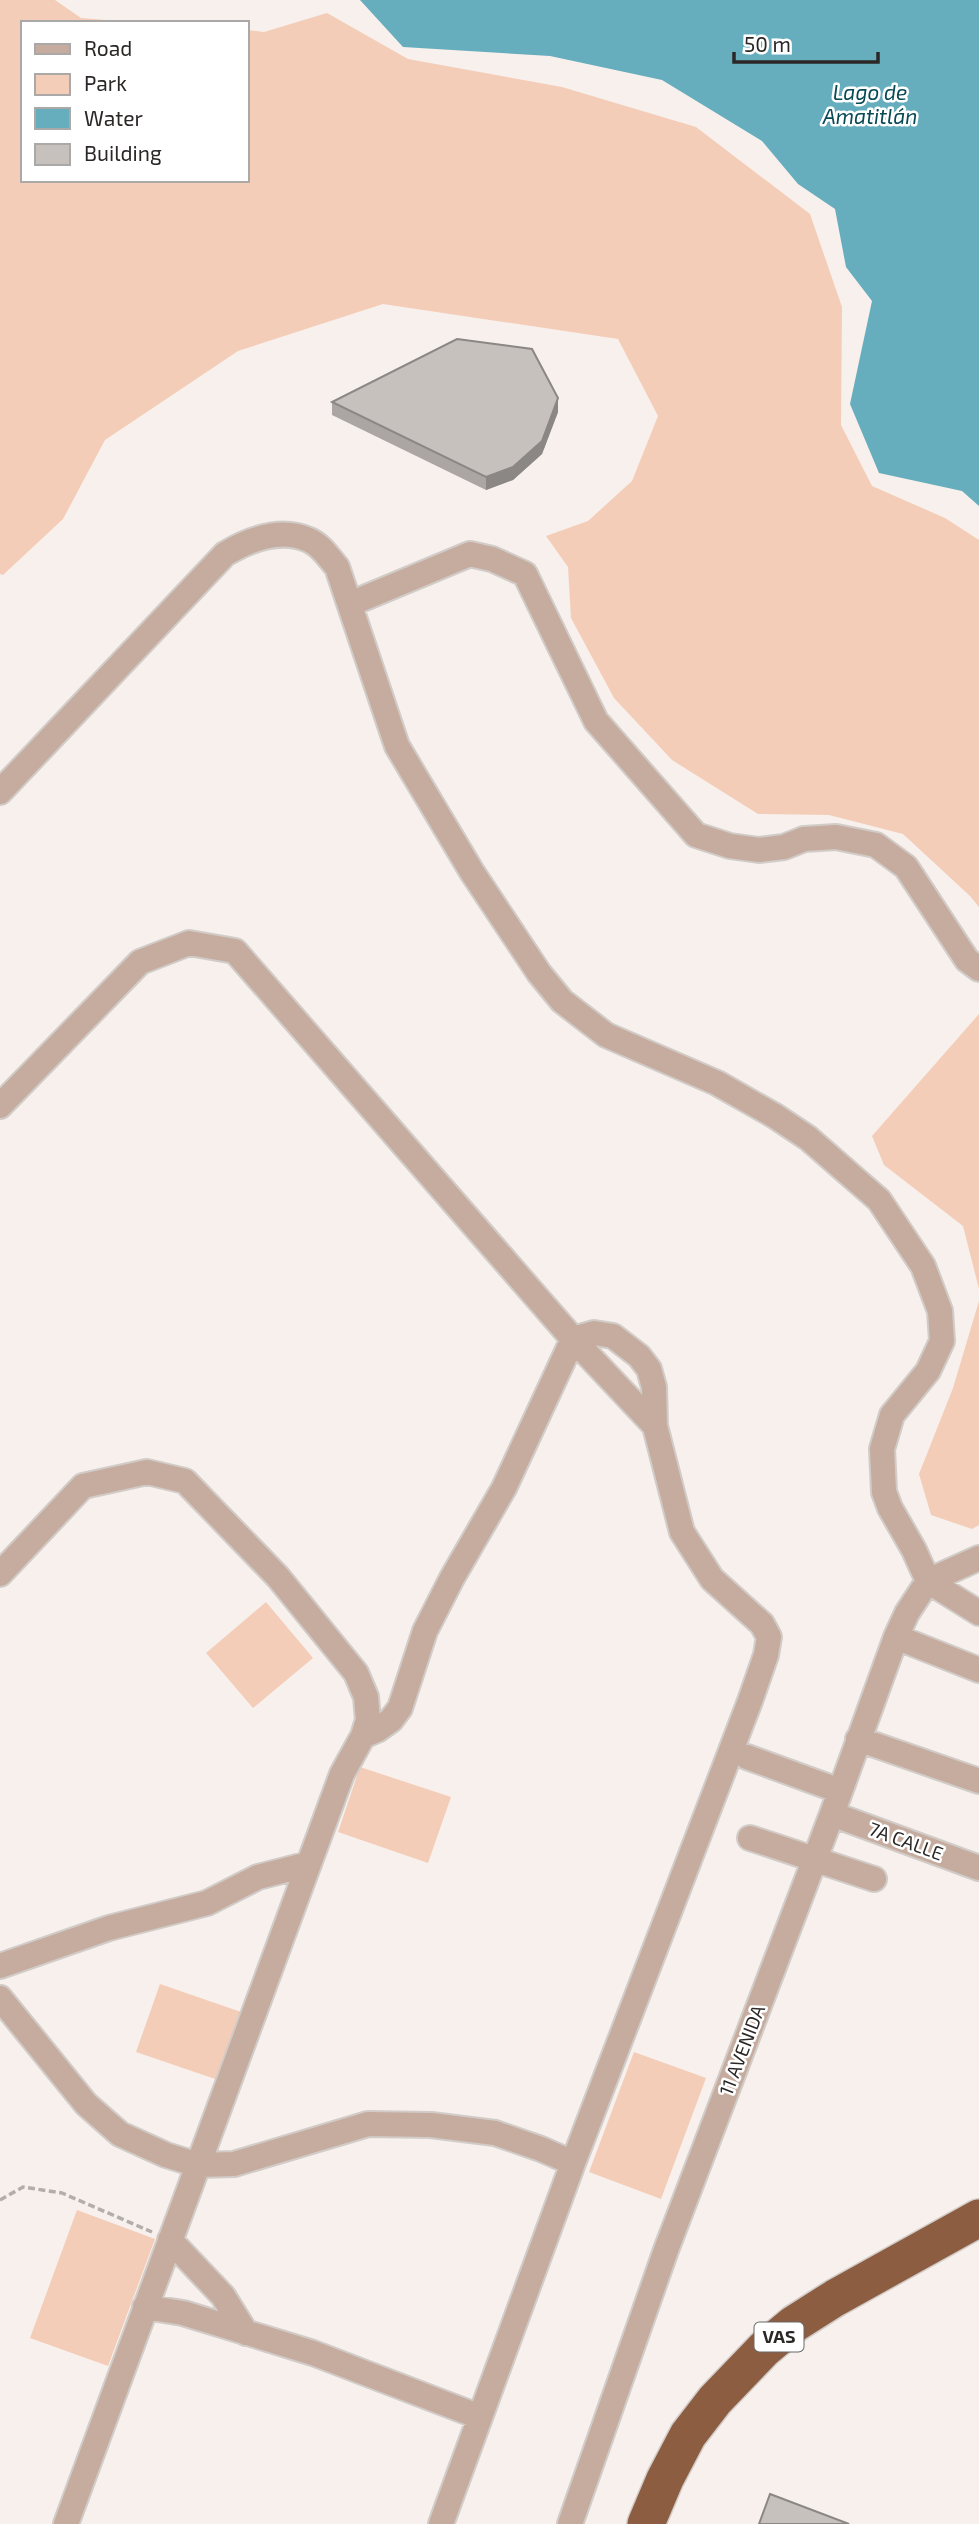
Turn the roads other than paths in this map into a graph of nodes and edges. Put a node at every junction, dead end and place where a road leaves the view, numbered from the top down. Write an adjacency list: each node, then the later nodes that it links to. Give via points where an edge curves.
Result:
1 (350, 604): 2 (street, via 337,567 310,540 284,535 243,543 225,554); 3 (street, via 470,554 525,575 596,721 696,835 759,850 836,837 876,845 906,867 967,960); 9 (street, via 397,746 472,873 562,1001 607,1035 717,1083 808,1138 878,1200 923,1266 940,1311 942,1341 928,1371 892,1415 882,1449 882,1468 890,1508)
2 (0, 792)
3 (979, 969)
4 (0, 1106): 5 (street, via 140,962 189,943 235,951)
5 (573, 1339): 6 (street); 6 (street, via 594,1333 612,1336 639,1356 649,1369); 13 (street, via 504,1488 425,1631 400,1708 391,1720)
6 (655, 1426): 25 (street, via 682,1532 712,1579 762,1624 769,1637 750,1701)
7 (979, 1558): 9 (street)
8 (0, 1574): 13 (street, via 83,1486 146,1472 185,1480 278,1577 356,1673 366,1697 368,1720)
9 (928, 1581): 10 (street); 11 (street, 11 AVENIDA)
10 (979, 1613)
11 (896, 1637): 12 (street); 14 (street, 11 AVENIDA)
12 (979, 1670)
13 (363, 1736): 20 (street, via 342,1774)
14 (859, 1739): 16 (street); 17 (street, 11 AVENIDA)
15 (747, 1757): 17 (street, 7A CALLE)
16 (979, 1781)
17 (836, 1802): 19 (street, 11 AVENIDA); 21 (street, 7A CALLE)
18 (750, 1838): 19 (street)
19 (814, 1859): 22 (street); 35 (street, 11 AVENIDA, via 666,2250)
20 (309, 1864): 23 (street, via 258,1877 207,1903 109,1928); 26 (street)
21 (979, 1868)
22 (874, 1878)
23 (0, 1966)
24 (0, 1998): 26 (street, via 86,2104 120,2134)
25 (573, 2163): 26 (street, via 495,2133 368,2124 234,2164); 32 (street)
26 (198, 2165): 28 (street)
27 (979, 2218): 36 (highway, VAS, via 835,2298 764,2349 688,2435)
28 (170, 2240): 30 (street); 31 (street, via 223,2296)
29 (979, 2244): 37 (highway, VAS, via 831,2327 762,2382 714,2442)
30 (145, 2307): 31 (street, via 183,2313); 33 (street)
31 (246, 2333): 32 (street, via 313,2353)
32 (480, 2417): 34 (street)
33 (66, 2524)
34 (441, 2524)
35 (570, 2524)
36 (646, 2524)
37 (670, 2524)

